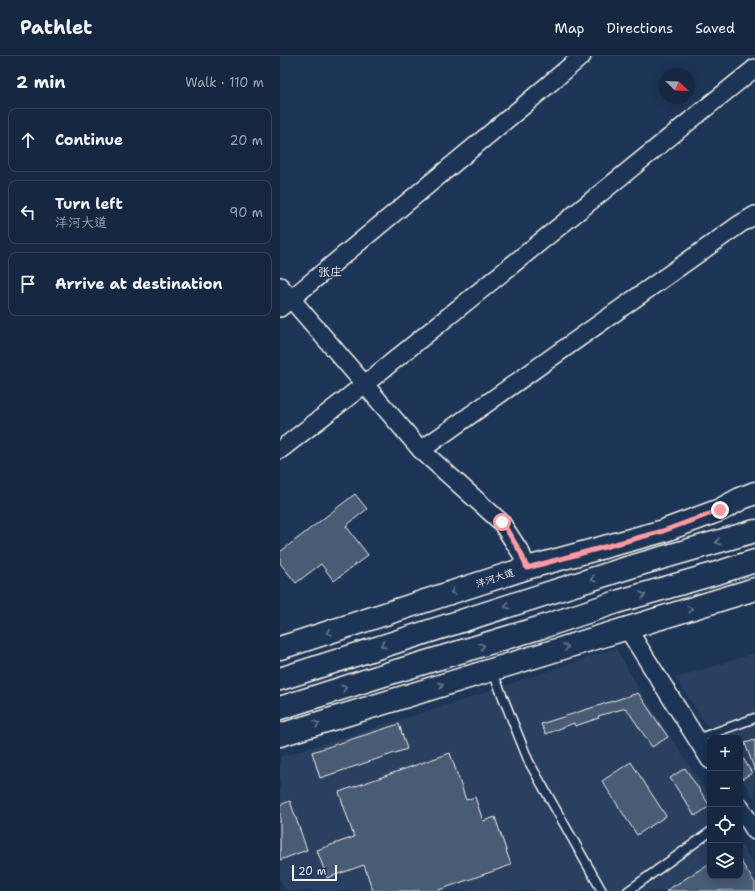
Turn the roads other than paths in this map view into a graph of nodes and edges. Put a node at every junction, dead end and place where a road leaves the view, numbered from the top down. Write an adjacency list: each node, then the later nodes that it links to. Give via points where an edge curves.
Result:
1 (582, 56): 4 (street, via 522,108)
2 (755, 68): 5 (street)
3 (755, 215): 7 (street)
4 (284, 297): 5 (street)
5 (365, 384): 6 (street); 7 (street)
6 (280, 450)
7 (421, 450): 11 (street, via 502,522)
8 (755, 493): 11 (main road, 洋河大道, via 720,510 663,531)
9 (755, 531): 16 (main road, one-way to 16, via 630,567)
10 (755, 561): 17 (main road, one-way to 10)
11 (527, 568): 14 (main road, 洋河大道, one-way to 14)
12 (755, 589): 13 (main road, one-way to 12)
13 (627, 628): 15 (main road, one-way to 13); 20 (street)
14 (280, 648)
15 (492, 669): 19 (main road, one-way to 15); 25 (lane, via 529,762)
16 (280, 679)
17 (280, 708)
18 (755, 718): 20 (lane)
19 (280, 735)
20 (697, 739): 21 (street)
21 (707, 755)
22 (743, 812): 23 (street)
23 (755, 831)
24 (707, 834): 26 (lane)
25 (602, 891)
26 (628, 891)

